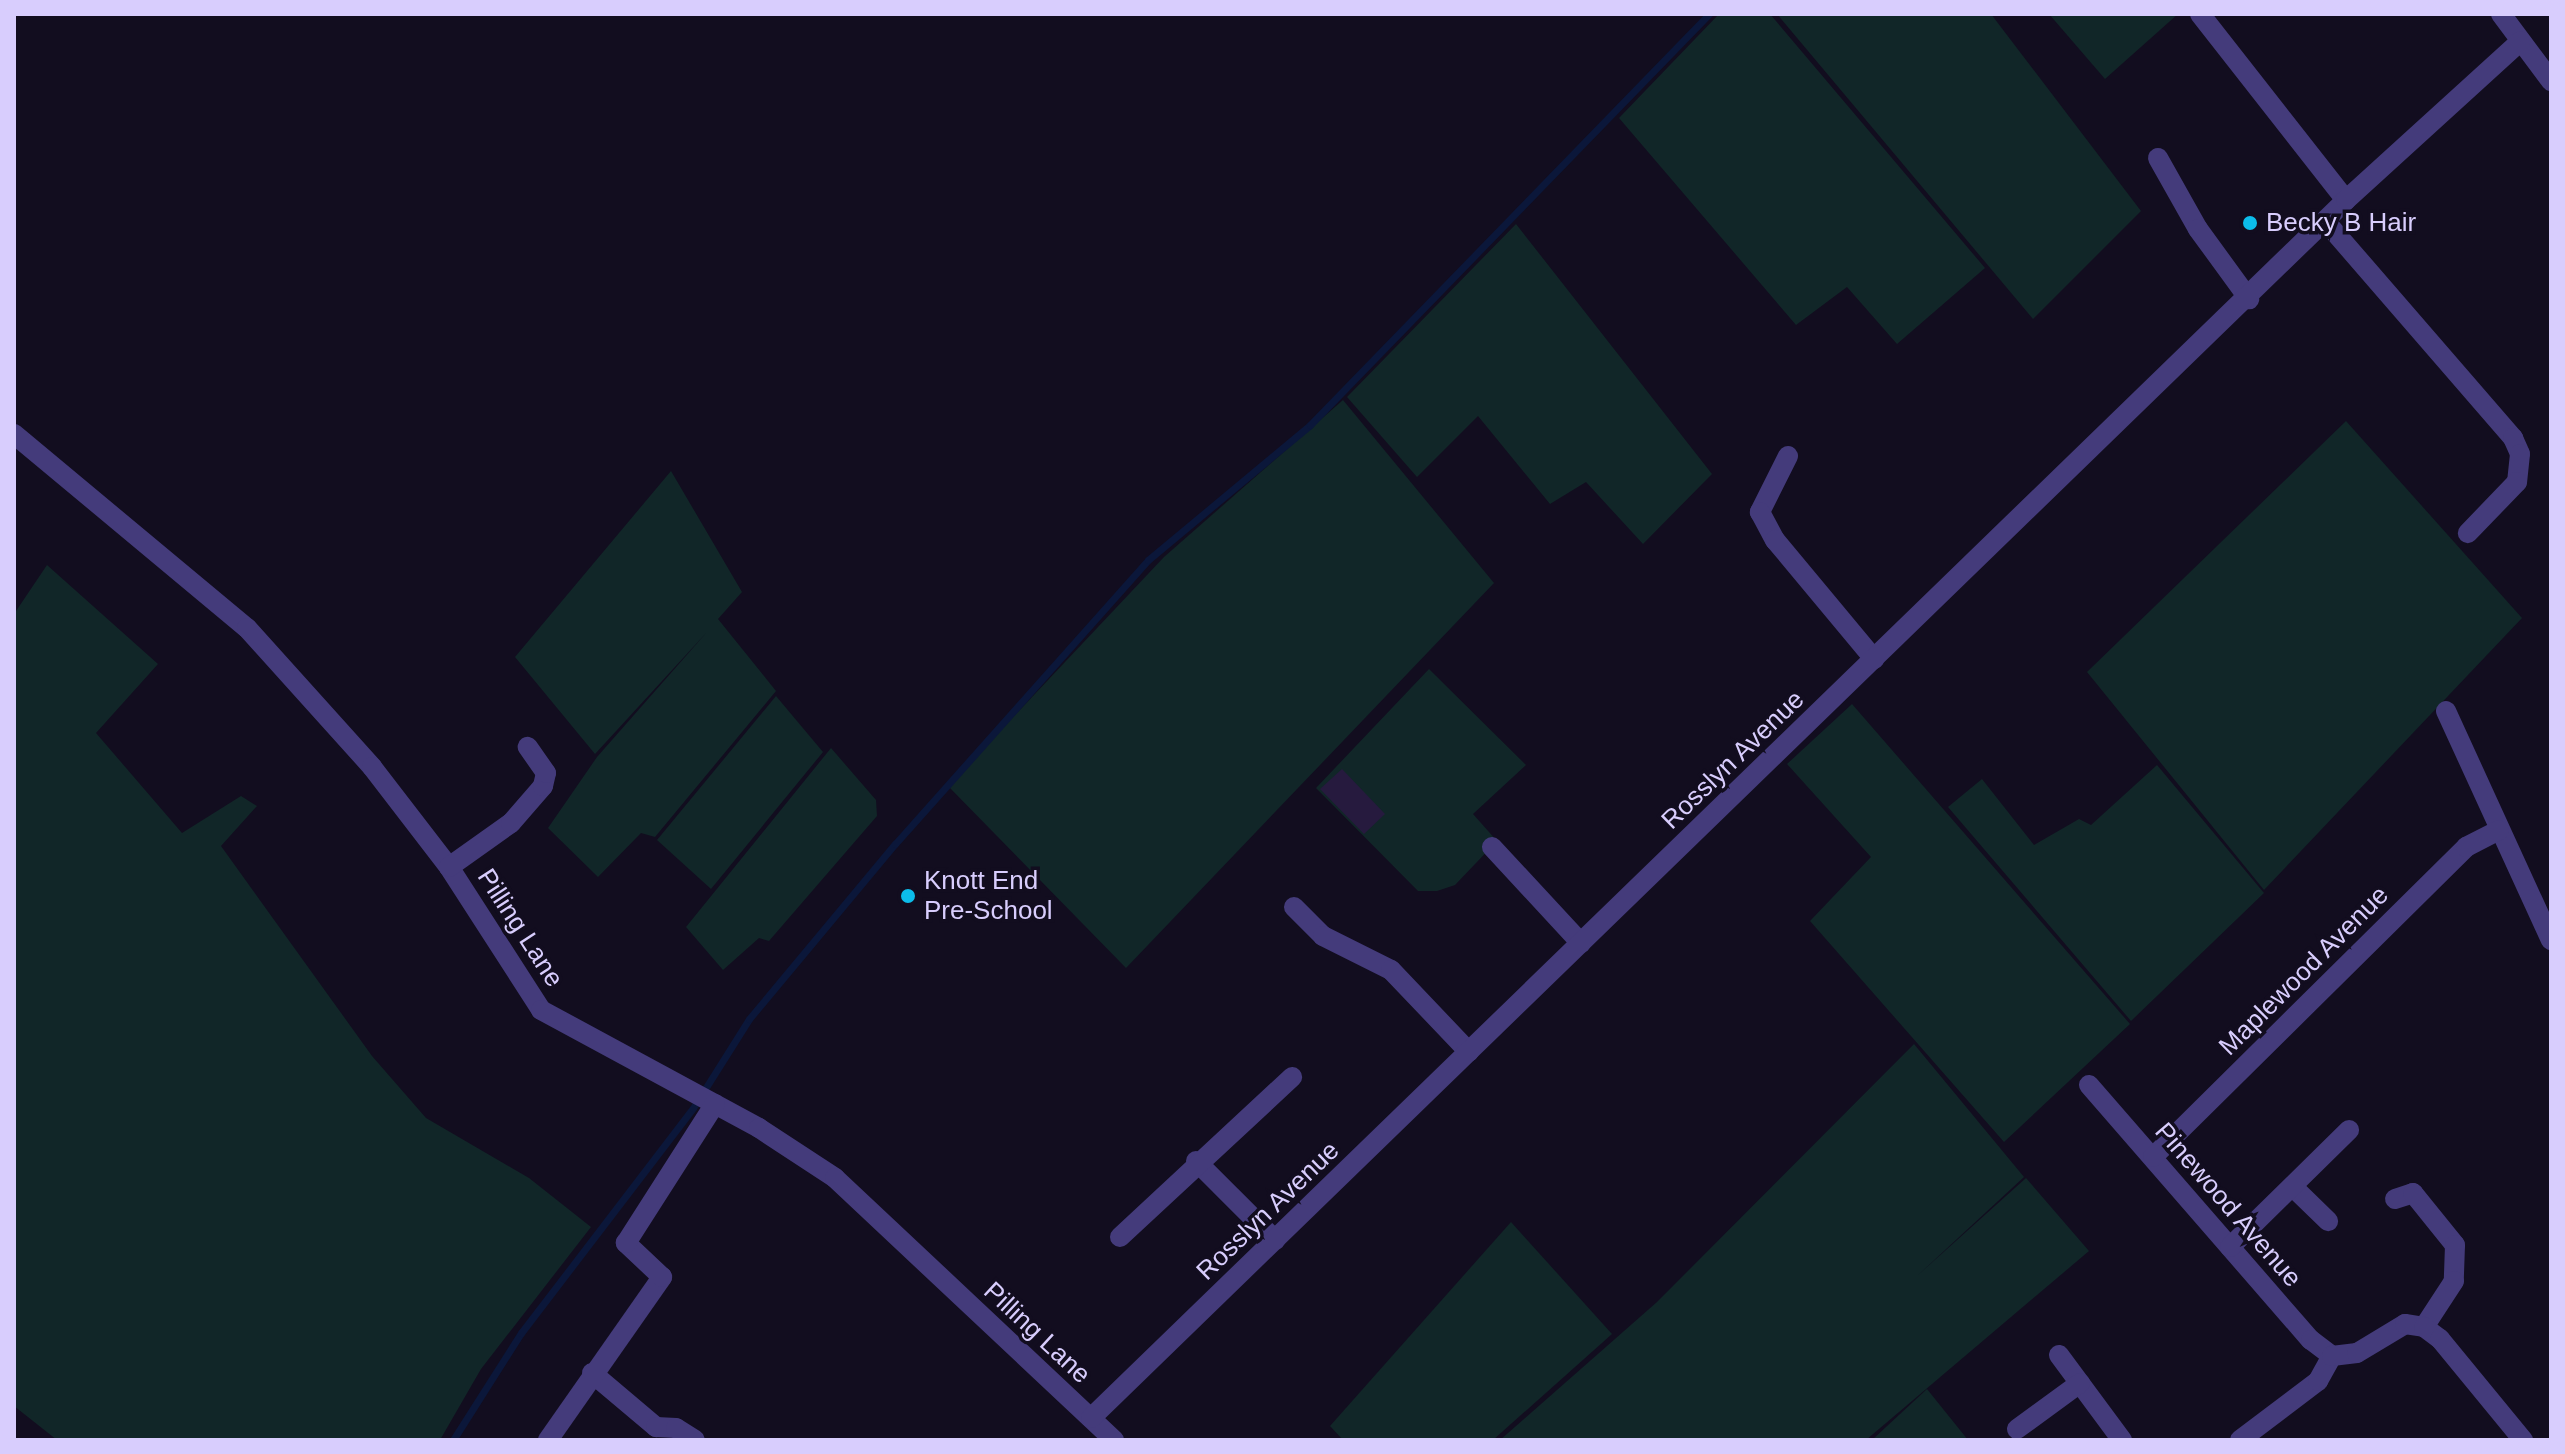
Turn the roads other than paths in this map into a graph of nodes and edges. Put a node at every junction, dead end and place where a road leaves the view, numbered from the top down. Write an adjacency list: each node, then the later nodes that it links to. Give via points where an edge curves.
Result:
1 (2200, 14): 6 (street)
2 (2501, 14): 3 (street)
3 (2521, 41): 4 (street); 6 (street, Rosslyn Avenue)
4 (2551, 81)
5 (2158, 158): 8 (street, via 2206,242)
6 (2346, 200): 7 (street, Rosslyn Avenue)
7 (2326, 222): 8 (street, Rosslyn Avenue); 11 (street, via 2513,438 2520,454 2517,482)
8 (2249, 299): 12 (street, Rosslyn Avenue)
9 (14, 434): 17 (street, Pilling Lane, via 247,628 372,767)
10 (1788, 456): 12 (street, via 1760,512 1775,540)
11 (2468, 533)
12 (1874, 659): 20 (street, Rosslyn Avenue)
13 (2446, 711): 15 (street)
14 (528, 747): 17 (street, via 546,773 543,786 511,823)
15 (2499, 830): 19 (street); 26 (street, Maplewood Avenue, via 2466,847)
16 (1492, 847): 20 (street)
17 (449, 867): 24 (street, Pilling Lane, via 541,1010)
18 (1294, 907): 21 (street, via 1323,936 1391,970)
19 (2551, 940)
20 (1581, 943): 21 (street, Rosslyn Avenue)
21 (1469, 1052): 32 (street, Rosslyn Avenue)
22 (1292, 1077): 27 (street)
23 (2089, 1085): 26 (street, Pinewood Avenue)
24 (715, 1104): 37 (street, via 626,1243 662,1277); 39 (street, Pilling Lane, via 835,1178)
25 (2349, 1130): 28 (street)
26 (2153, 1157): 33 (street, Pinewood Avenue)
27 (1198, 1164): 31 (street); 32 (street)
28 (2293, 1187): 30 (street); 33 (street)
29 (2395, 1199): 34 (street, via 2413,1193 2455,1245 2454,1281)
30 (2328, 1221)
31 (1120, 1237)
32 (1275, 1240): 39 (street, Rosslyn Avenue)
33 (2230, 1247): 36 (street, Pinewood Avenue)
34 (2424, 1327): 36 (street, via 2405,1324 2357,1353); 47 (street)
35 (2059, 1355): 38 (street)
36 (2332, 1356): 46 (street, via 2318,1381)
37 (592, 1373): 41 (street); 42 (street)
38 (2080, 1383): 40 (street); 45 (street)
39 (1091, 1418): 44 (street, Pilling Lane)
40 (2017, 1429)
41 (656, 1433): 43 (street, via 676,1428)
42 (548, 1440)
43 (695, 1440)
44 (1114, 1440)
45 (2122, 1440)
46 (2240, 1440)
47 (2523, 1440)

